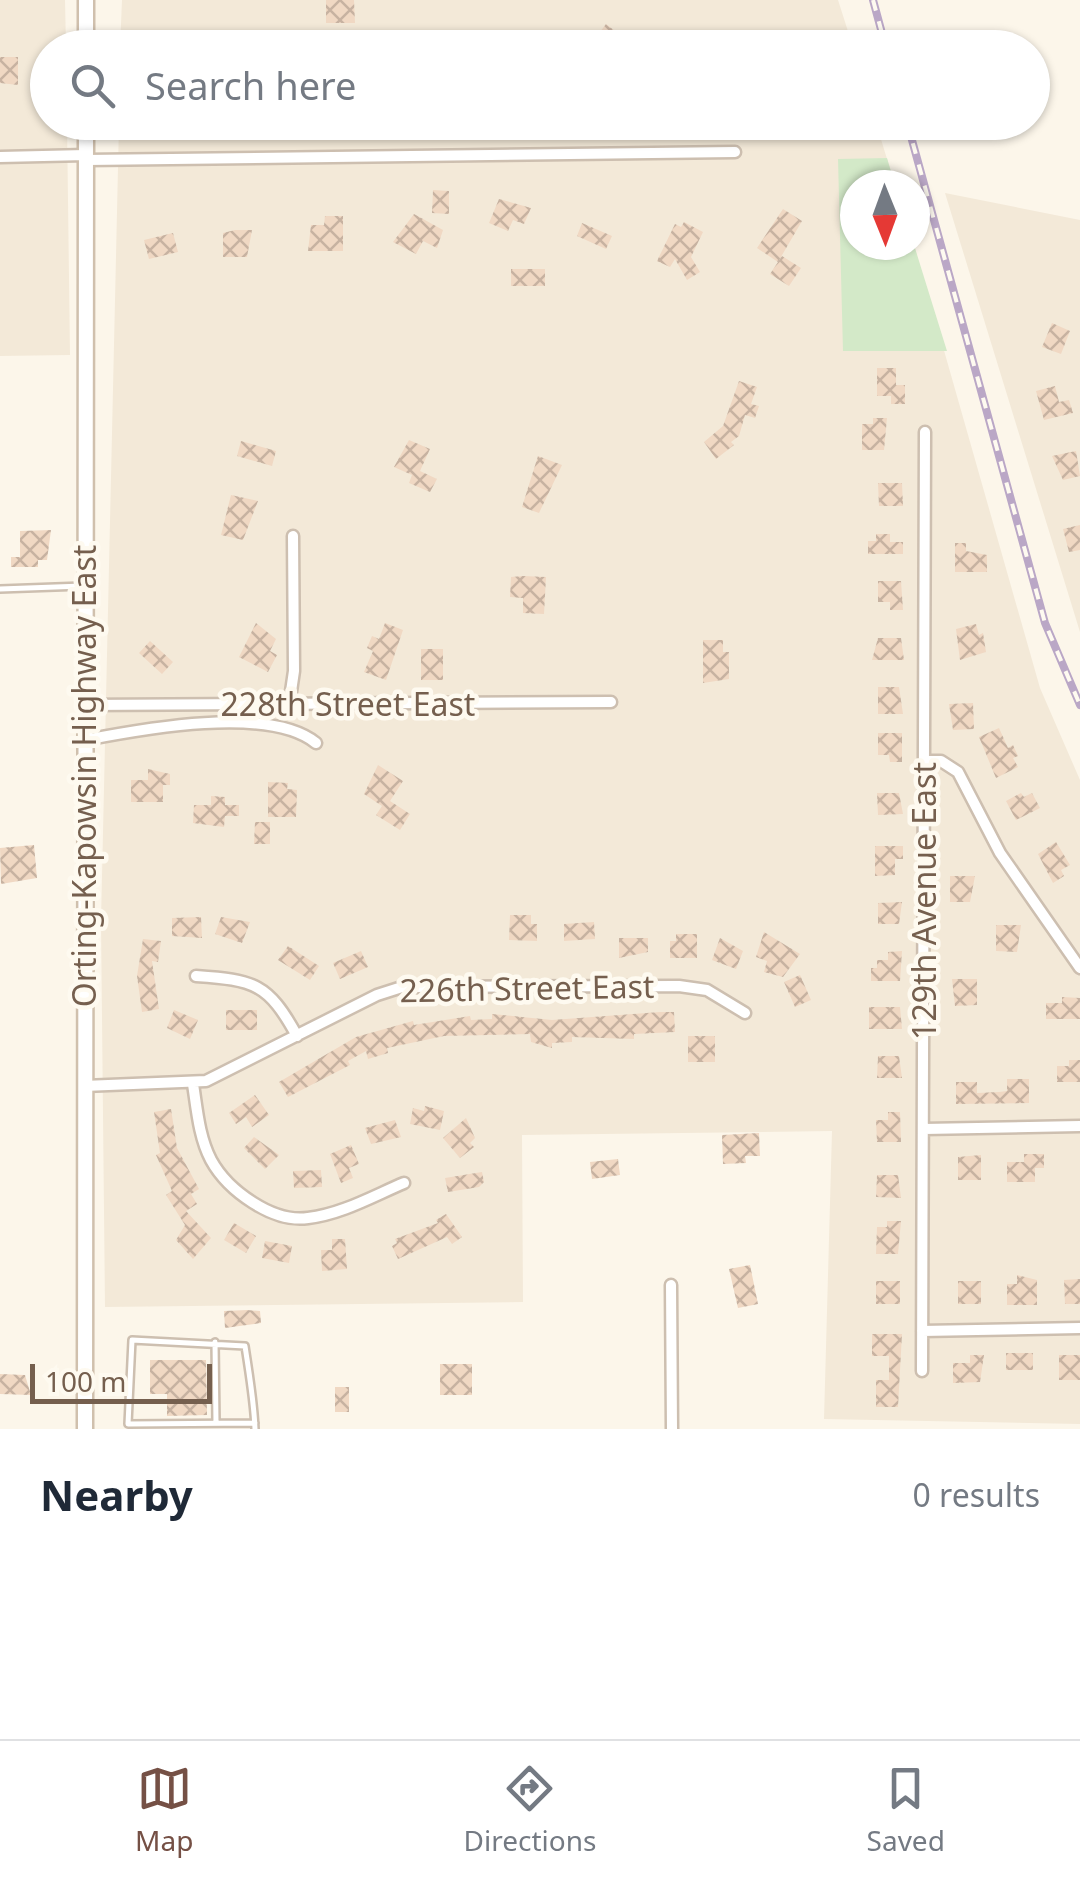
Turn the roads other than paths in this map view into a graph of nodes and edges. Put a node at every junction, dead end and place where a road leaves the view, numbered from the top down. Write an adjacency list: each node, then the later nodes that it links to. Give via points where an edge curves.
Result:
1 (86, 0): 2 (main road)
2 (86, 30)
3 (86, 140): 6 (main road, Orting-Kapowsin Highway East)
4 (735, 152): 6 (street)
5 (0, 157): 6 (street)
6 (86, 157): 9 (main road, Orting-Kapowsin Highway East)
7 (925, 432): 16 (street, 129th Avenue East)
8 (294, 536): 13 (street)
9 (86, 586): 10 (lane); 12 (main road, Orting-Kapowsin Highway East)
10 (0, 589)
11 (611, 702): 13 (street, 228th Street East)
12 (86, 705): 13 (street, 228th Street East); 14 (main road, Orting-Kapowsin Highway East)
13 (289, 705)
14 (85, 740): 15 (street, via 161,727 243,725 293,729); 22 (main road, Orting-Kapowsin Highway East)
15 (316, 743)
16 (926, 761): 17 (street, via 958,772 1000,853); 24 (street, 129th Avenue East)
17 (1080, 968)
18 (196, 976): 20 (street, via 268,990)
19 (744, 1012): 20 (street, 226th Street East, via 694,987 402,988)
20 (297, 1036): 21 (street, 226th Street East)
21 (192, 1084): 22 (street, 226th Street East); 25 (street, via 212,1162 236,1188 279,1216 322,1216)
22 (84, 1086): 33 (main road, Orting-Kapowsin Highway East)
23 (1080, 1126): 24 (street)
24 (924, 1129): 28 (street, 129th Avenue East)
25 (404, 1183)
26 (672, 1285): 34 (street)
27 (1080, 1328): 28 (street)
28 (922, 1330): 30 (street, 129th Avenue East)
29 (215, 1342): 31 (lane); 31 (lane, via 132,1340 128,1424); 32 (lane, via 245,1346)
30 (922, 1371)
31 (216, 1423): 32 (lane)
32 (255, 1426)
33 (85, 1429)
34 (672, 1429)

